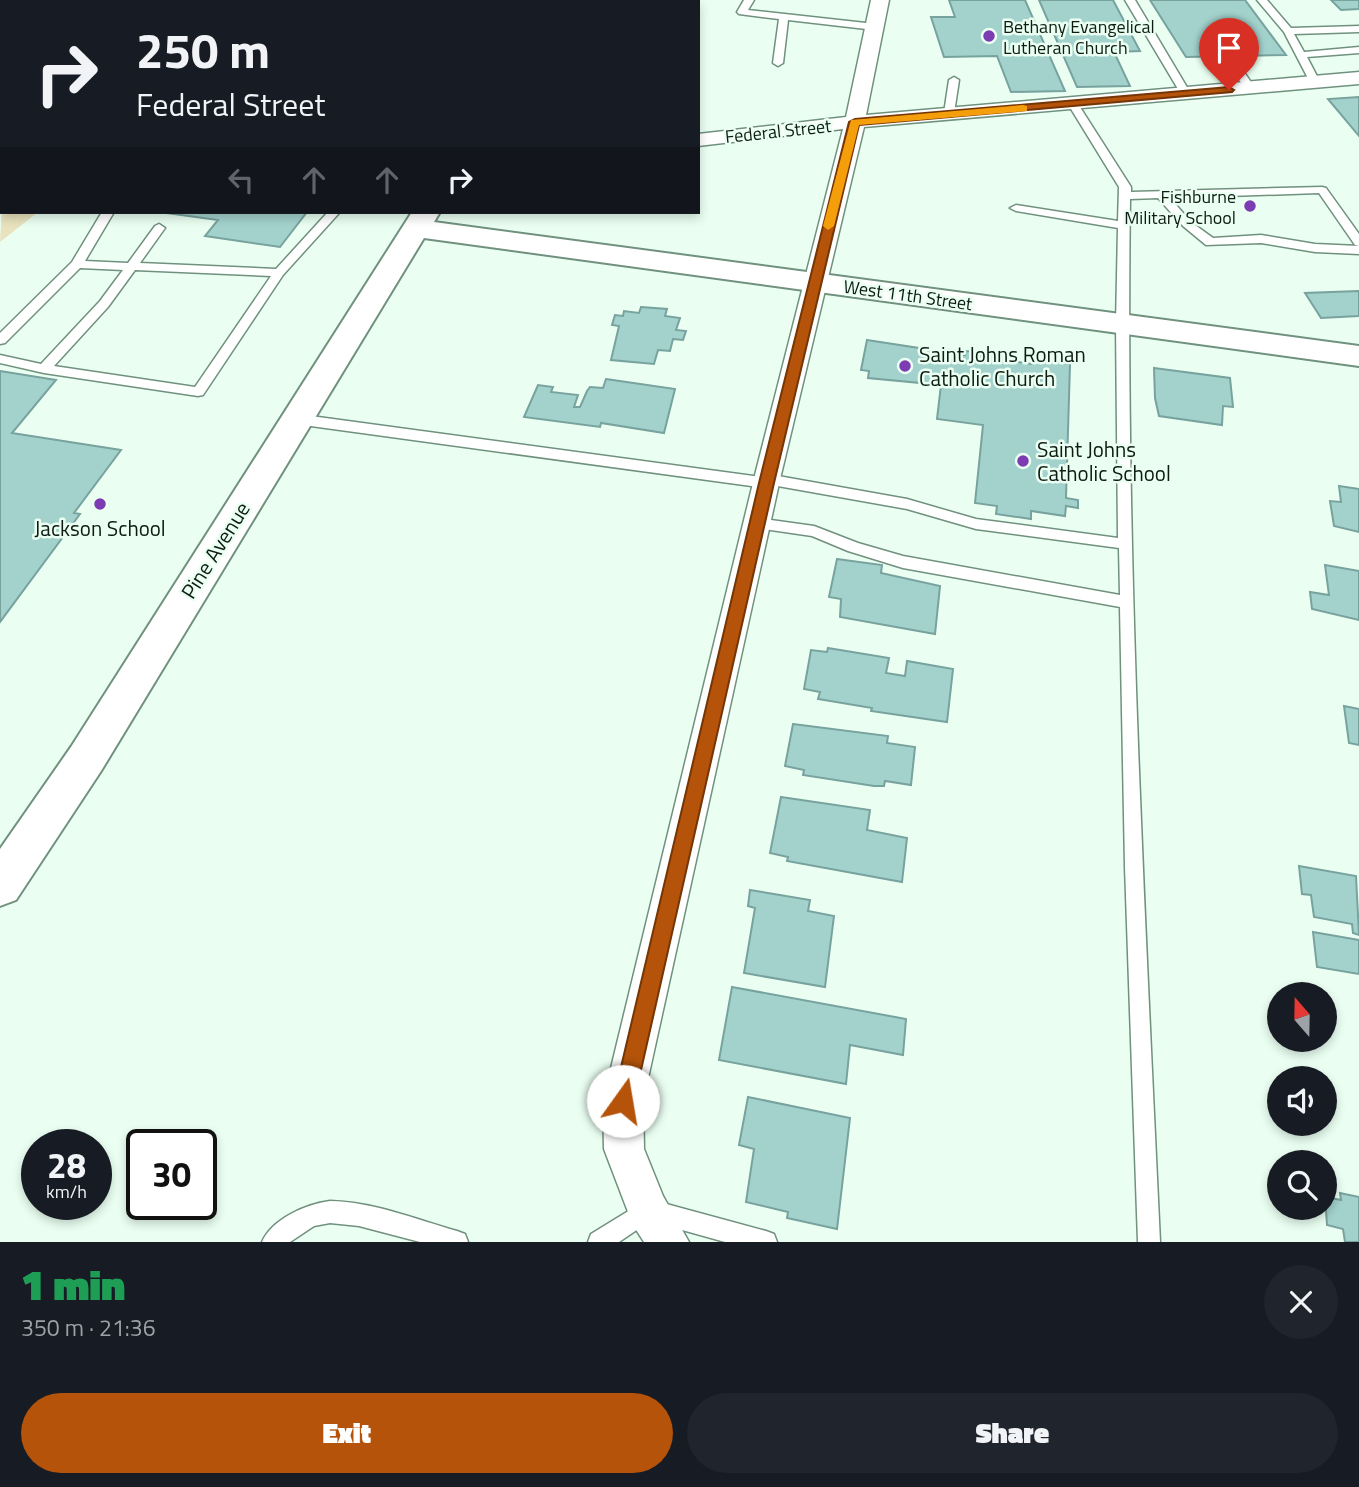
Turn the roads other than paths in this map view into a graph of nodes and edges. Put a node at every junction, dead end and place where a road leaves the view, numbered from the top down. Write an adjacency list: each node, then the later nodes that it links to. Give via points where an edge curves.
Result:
1 (749, 0): 5 (lane, via 741,12)
2 (1130, 0): 16 (lane)
3 (1262, 0): 7 (lane)
4 (877, 14): 5 (lane); 19 (street)
5 (784, 17): 11 (lane)
6 (1359, 29): 7 (lane)
7 (1288, 31): 9 (lane)
8 (1359, 50): 9 (lane)
9 (1301, 55): 14 (lane)
10 (1229, 58): 15 (lane)
11 (778, 62)
12 (1359, 78): 14 (street, Federal Street)
13 (954, 80): 18 (lane)
14 (1315, 82): 15 (street, Federal Street)
15 (1250, 88): 16 (street, Federal Street)
16 (1186, 94): 17 (street, Federal Street)
17 (1073, 104): 18 (street, Federal Street); 21 (lane, via 1125,187)
18 (949, 113): 19 (street, Federal Street)
19 (855, 122): 20 (street, Federal Street); 34 (street)
20 (700, 140)
21 (1125, 196): 22 (lane); 27 (lane)
22 (1162, 196): 29 (lane, via 1322,190); 30 (lane, via 1210,242 1261,239)
23 (1016, 208): 27 (lane)
24 (107, 214): 31 (lane)
25 (332, 214): 33 (lane)
26 (421, 220): 34 (street, West 11th Street); 40 (street, Pine Avenue)
27 (1124, 225): 35 (lane)
28 (159, 228): 32 (lane)
29 (1359, 242)
30 (1359, 250)
31 (77, 264): 32 (lane); 36 (lane)
32 (127, 268): 33 (lane); 39 (lane, via 104,304)
33 (279, 273): 39 (lane, via 198,392)
34 (814, 283): 35 (street, West 11th Street); 41 (street)
35 (1122, 324): 37 (street, West 11th Street); 43 (lane)
36 (0, 340)
37 (1359, 356)
38 (0, 359): 39 (lane)
39 (44, 369)
40 (296, 419): 41 (lane); 45 (street, Pine Avenue, via 86,759)
41 (767, 481): 42 (street); 43 (lane, via 907,504 976,524)
42 (757, 523): 44 (lane, via 814,531 903,562); 46 (street, via 623,1101 624,1149)
43 (1126, 544): 44 (lane)
44 (1127, 602): 52 (lane)
45 (3, 875)
46 (648, 1210): 49 (lane); 50 (street); 51 (lane)
47 (273, 1242): 48 (lane, via 291,1225 328,1212)
48 (457, 1242)
49 (599, 1242)
50 (668, 1242)
51 (766, 1242)
52 (1149, 1242)

